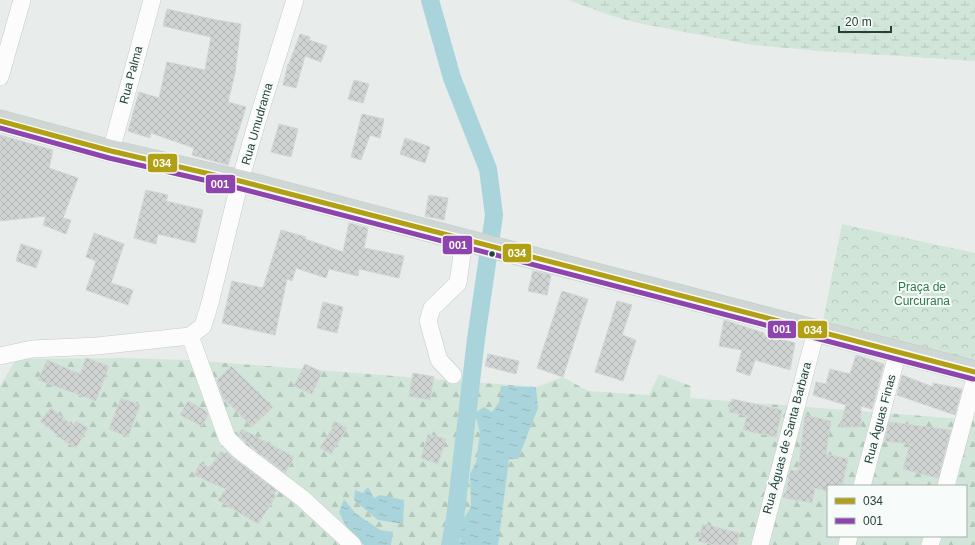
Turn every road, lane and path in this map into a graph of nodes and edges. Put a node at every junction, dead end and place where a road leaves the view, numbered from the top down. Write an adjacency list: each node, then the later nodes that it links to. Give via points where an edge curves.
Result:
1 (22, 0): 4 (street)
2 (152, 0): 6 (street, Rua Palma)
3 (295, 0): 7 (street, Rua Umudrama)
4 (0, 77)
5 (0, 121): 6 (main road)
6 (111, 151): 7 (main road)
7 (240, 181): 8 (main road); 10 (street, Rua Umudrama, via 203,326)
8 (469, 242): 9 (main road); 14 (street, via 458,283 432,308 428,321 438,360)
9 (816, 331): 11 (main road); 19 (street, Rua Águas de Santa Barbara)
10 (190, 336): 12 (street, via 98,346 32,349); 18 (street, via 227,438 240,451 302,498)
11 (898, 351): 13 (main road); 16 (street, Rua Águas Finas)
12 (0, 356)
13 (975, 372)
14 (453, 375)
15 (975, 378): 17 (street)
16 (862, 485)
17 (946, 485)
18 (353, 545)
19 (760, 545)

